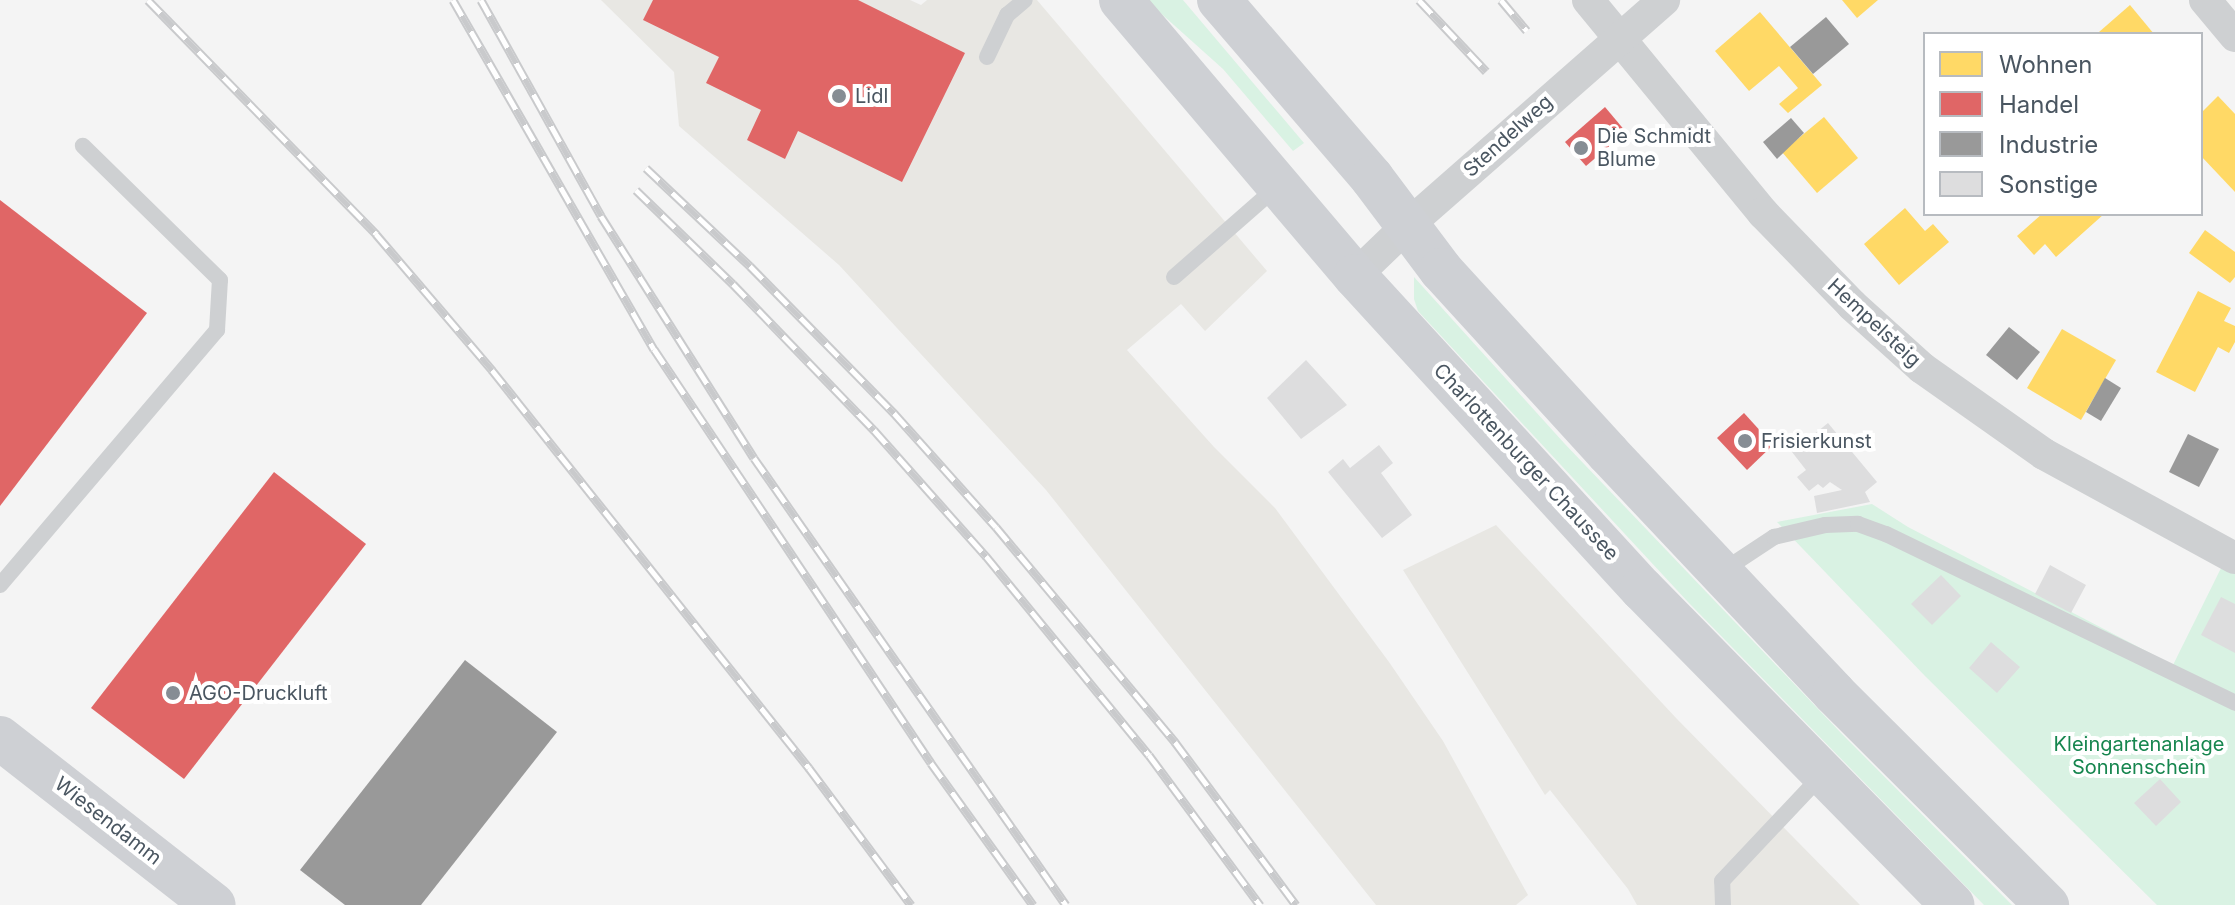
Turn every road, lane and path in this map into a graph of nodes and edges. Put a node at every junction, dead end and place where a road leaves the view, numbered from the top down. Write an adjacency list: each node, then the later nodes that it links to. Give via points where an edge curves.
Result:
1 (1025, 0): 9 (lane, via 1007,15)
2 (1121, 0): 11 (main road, Charlottenburger Chaussee)
3 (1219, 0): 12 (main road)
4 (1588, 0): 8 (street, Hempelsteig)
5 (1664, 0): 8 (street, Stendelweg)
6 (2205, 0): 7 (street)
7 (2235, 36)
8 (1620, 38): 12 (street, Stendelweg); 15 (street, Hempelsteig, via 1763,213 1922,368 2044,454)
9 (987, 57)
10 (83, 146): 17 (lane, via 220,280 217,330)
11 (1278, 186): 13 (main road, Charlottenburger Chaussee); 14 (lane)
12 (1408, 225): 13 (street, Stendelweg); 16 (main road, via 1451,281)
13 (1355, 276): 20 (main road, Charlottenburger Chaussee, via 1642,589)
14 (1174, 277)
15 (2235, 558)
16 (1720, 573): 18 (lane, via 1774,537 1825,525 1858,524); 24 (main road)
17 (0, 585)
18 (2235, 703)
19 (0, 738): 21 (main road, Wiesendamm)
20 (1822, 775): 22 (lane, via 1722,881); 23 (main road, Charlottenburger Chaussee)
21 (214, 905)
22 (1723, 905)
23 (1952, 905)
24 (2047, 905)

